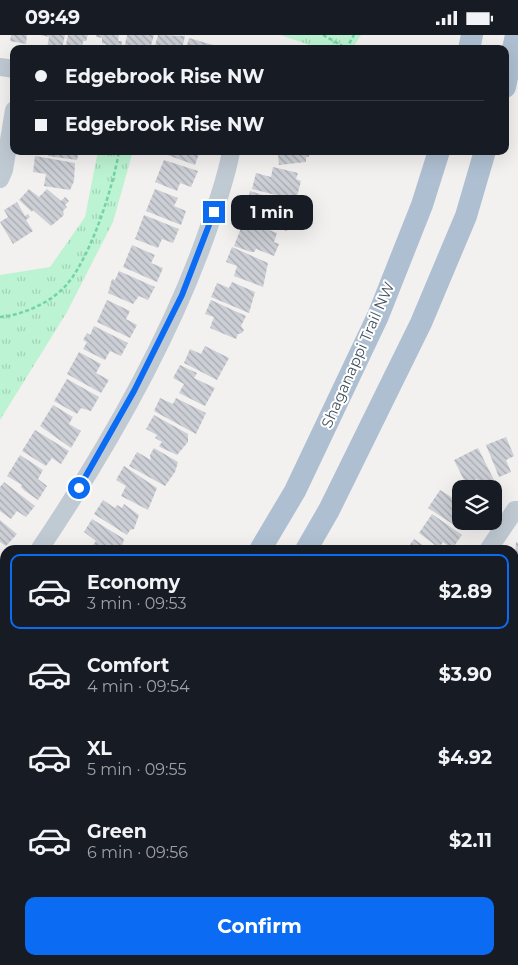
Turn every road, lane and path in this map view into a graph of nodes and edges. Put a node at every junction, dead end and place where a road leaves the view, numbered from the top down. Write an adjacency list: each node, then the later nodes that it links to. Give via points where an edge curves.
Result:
1 (323, 35): 3 (path)
2 (516, 35): 4 (main road)
3 (341, 45)
4 (509, 68)
5 (10, 134): 10 (street)
6 (118, 155): 11 (path, via 92,238 67,285 36,306)
7 (230, 155): 13 (street, via 221,191 182,295 88,475)
8 (438, 155): 14 (main road, Shaganappi Trail NW, via 422,205 378,316 295,491)
9 (484, 155): 15 (main road, via 466,216 421,323)
10 (0, 179)
11 (0, 317)
12 (518, 509): 16 (street)
13 (42, 545)
14 (263, 545)
15 (309, 545)
16 (491, 545)
17 (134, 965): 18 (path)
18 (170, 965)

